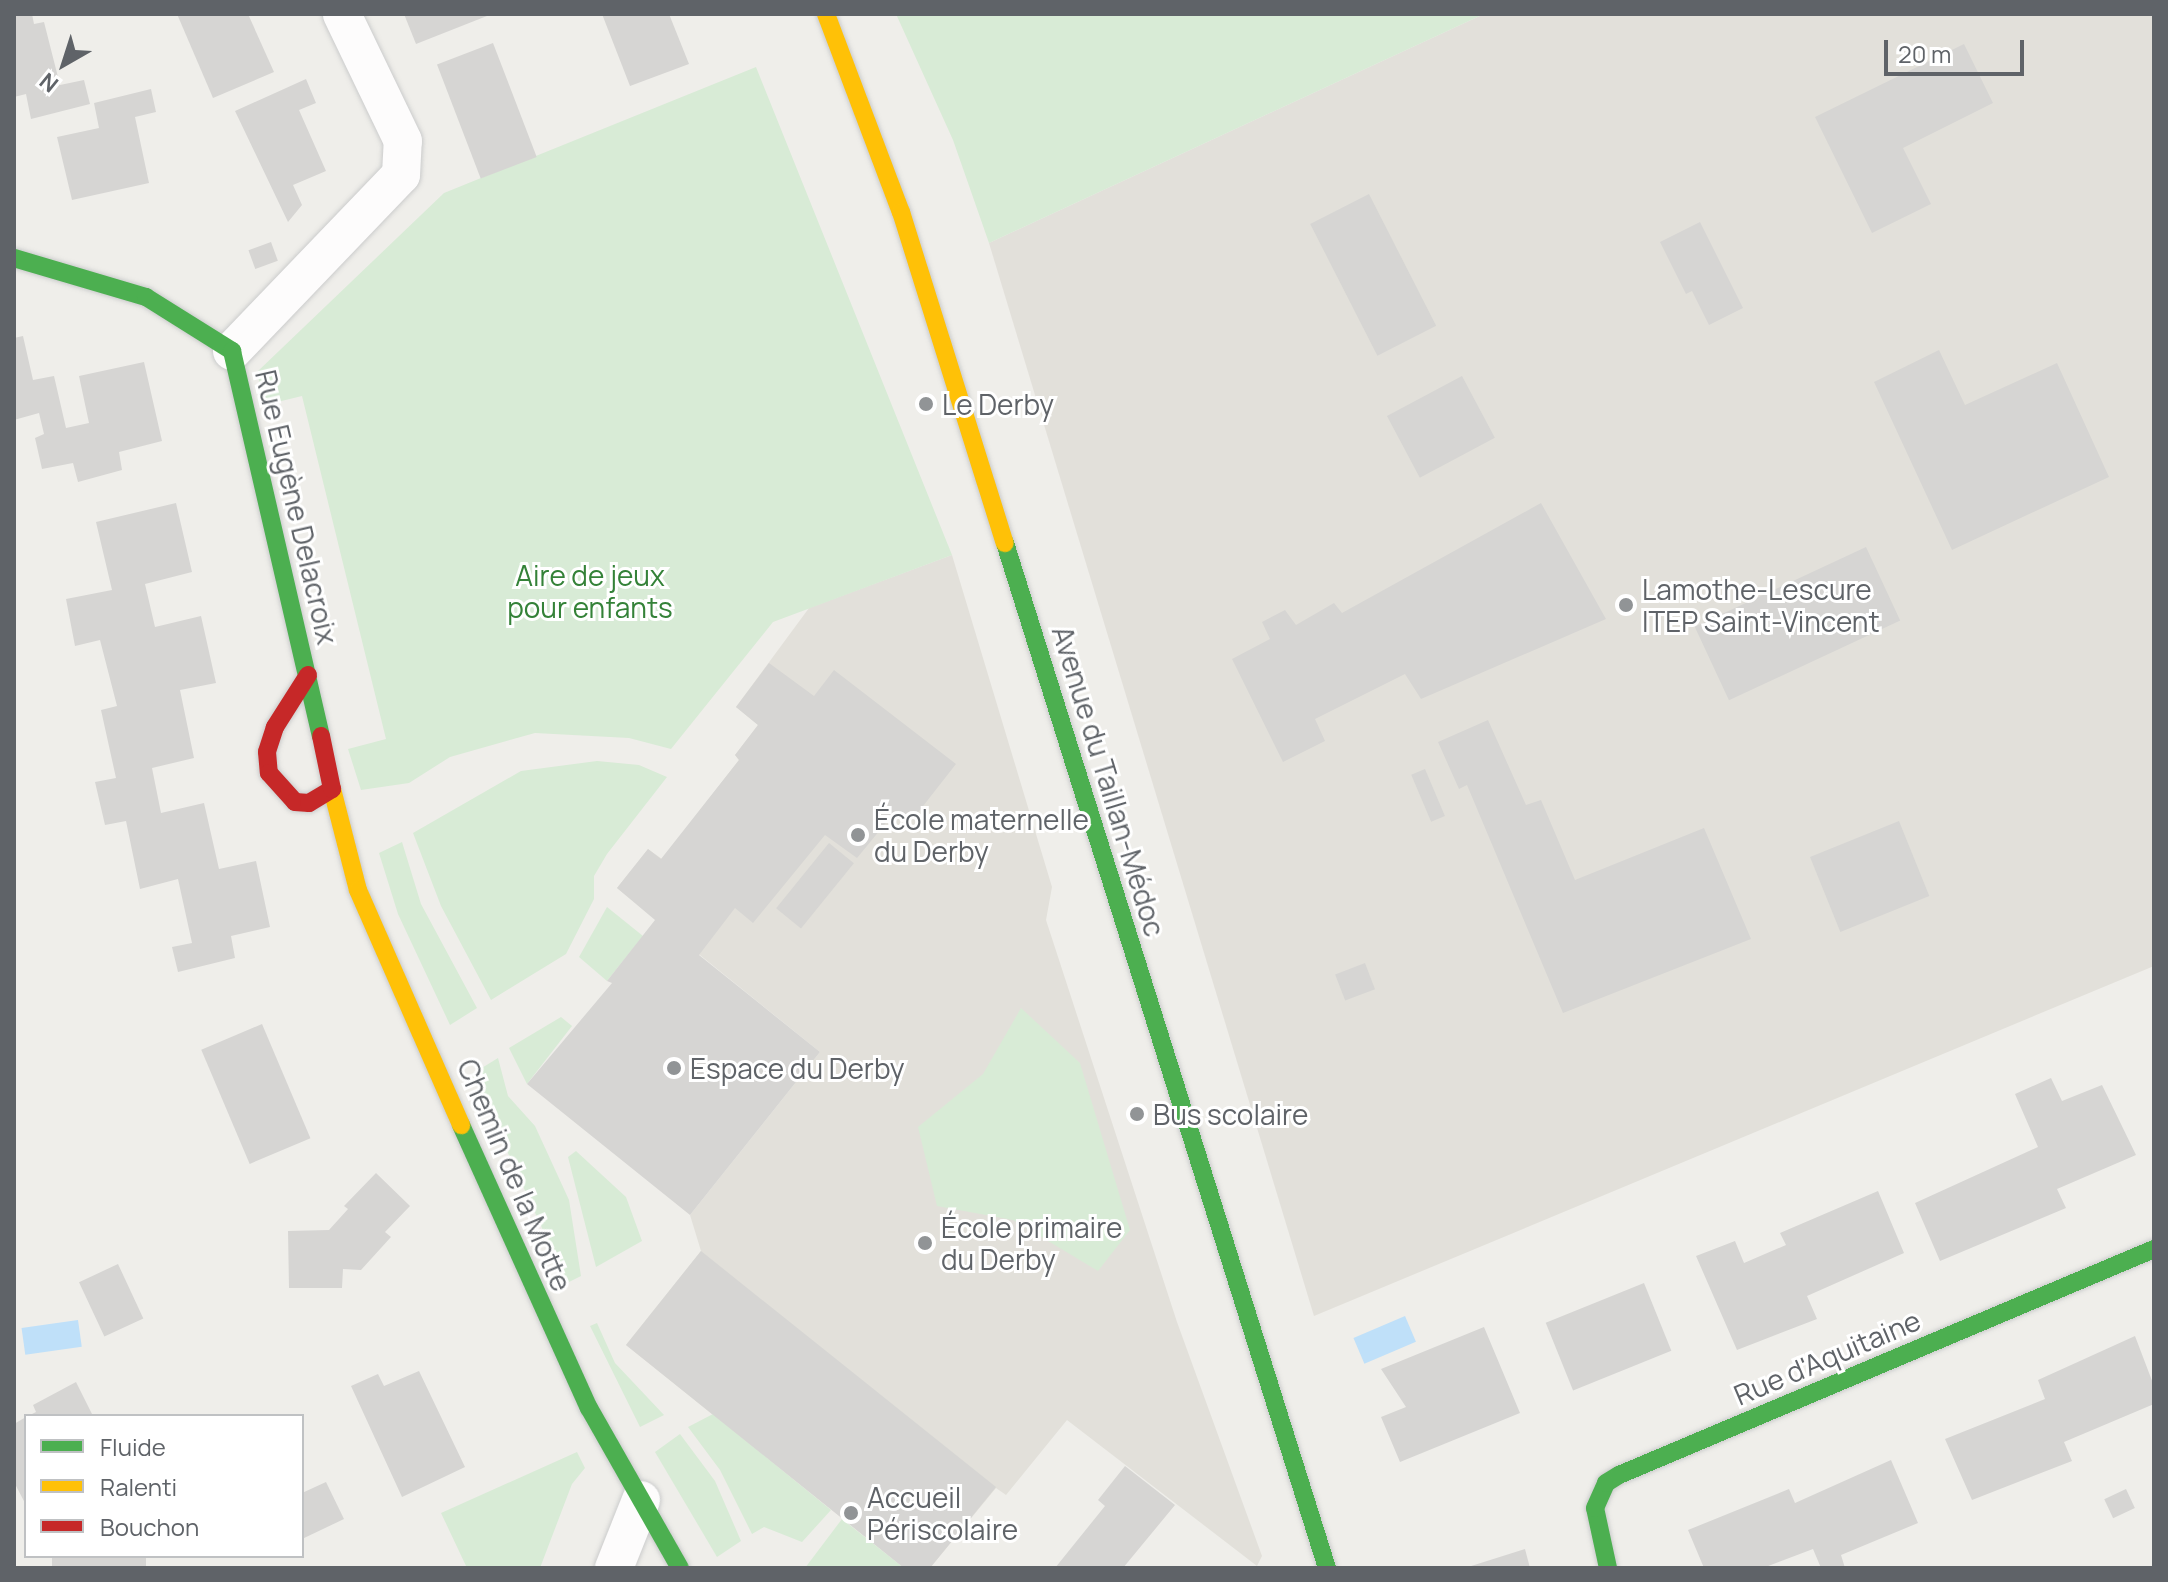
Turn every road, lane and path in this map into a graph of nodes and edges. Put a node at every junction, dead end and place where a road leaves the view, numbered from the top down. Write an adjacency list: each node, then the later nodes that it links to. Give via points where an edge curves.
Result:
1 (342, 14): 4 (street, via 403,141 401,175)
2 (826, 14): 11 (street, Avenue du Taillan-Médoc, via 886,166 933,310)
3 (14, 258): 4 (street, Rue Eugène Delacroix, via 146,297)
4 (232, 351): 5 (street, Rue Eugène Delacroix)
5 (308, 675): 6 (street, Rue Eugène Delacroix); 6 (street, Rue Eugène Delacroix, via 275,727 267,752 269,773 295,802 323,798)
6 (332, 789): 8 (street, Chemin de la Motte, via 358,890 589,1408)
7 (2154, 1249): 12 (street, Rue d'Aquitaine, via 1619,1475 1606,1483 1595,1508)
8 (641, 1500): 9 (street); 10 (street, Chemin de la Motte)
9 (614, 1568)
10 (680, 1568)
11 (1327, 1568)
12 (1608, 1568)

